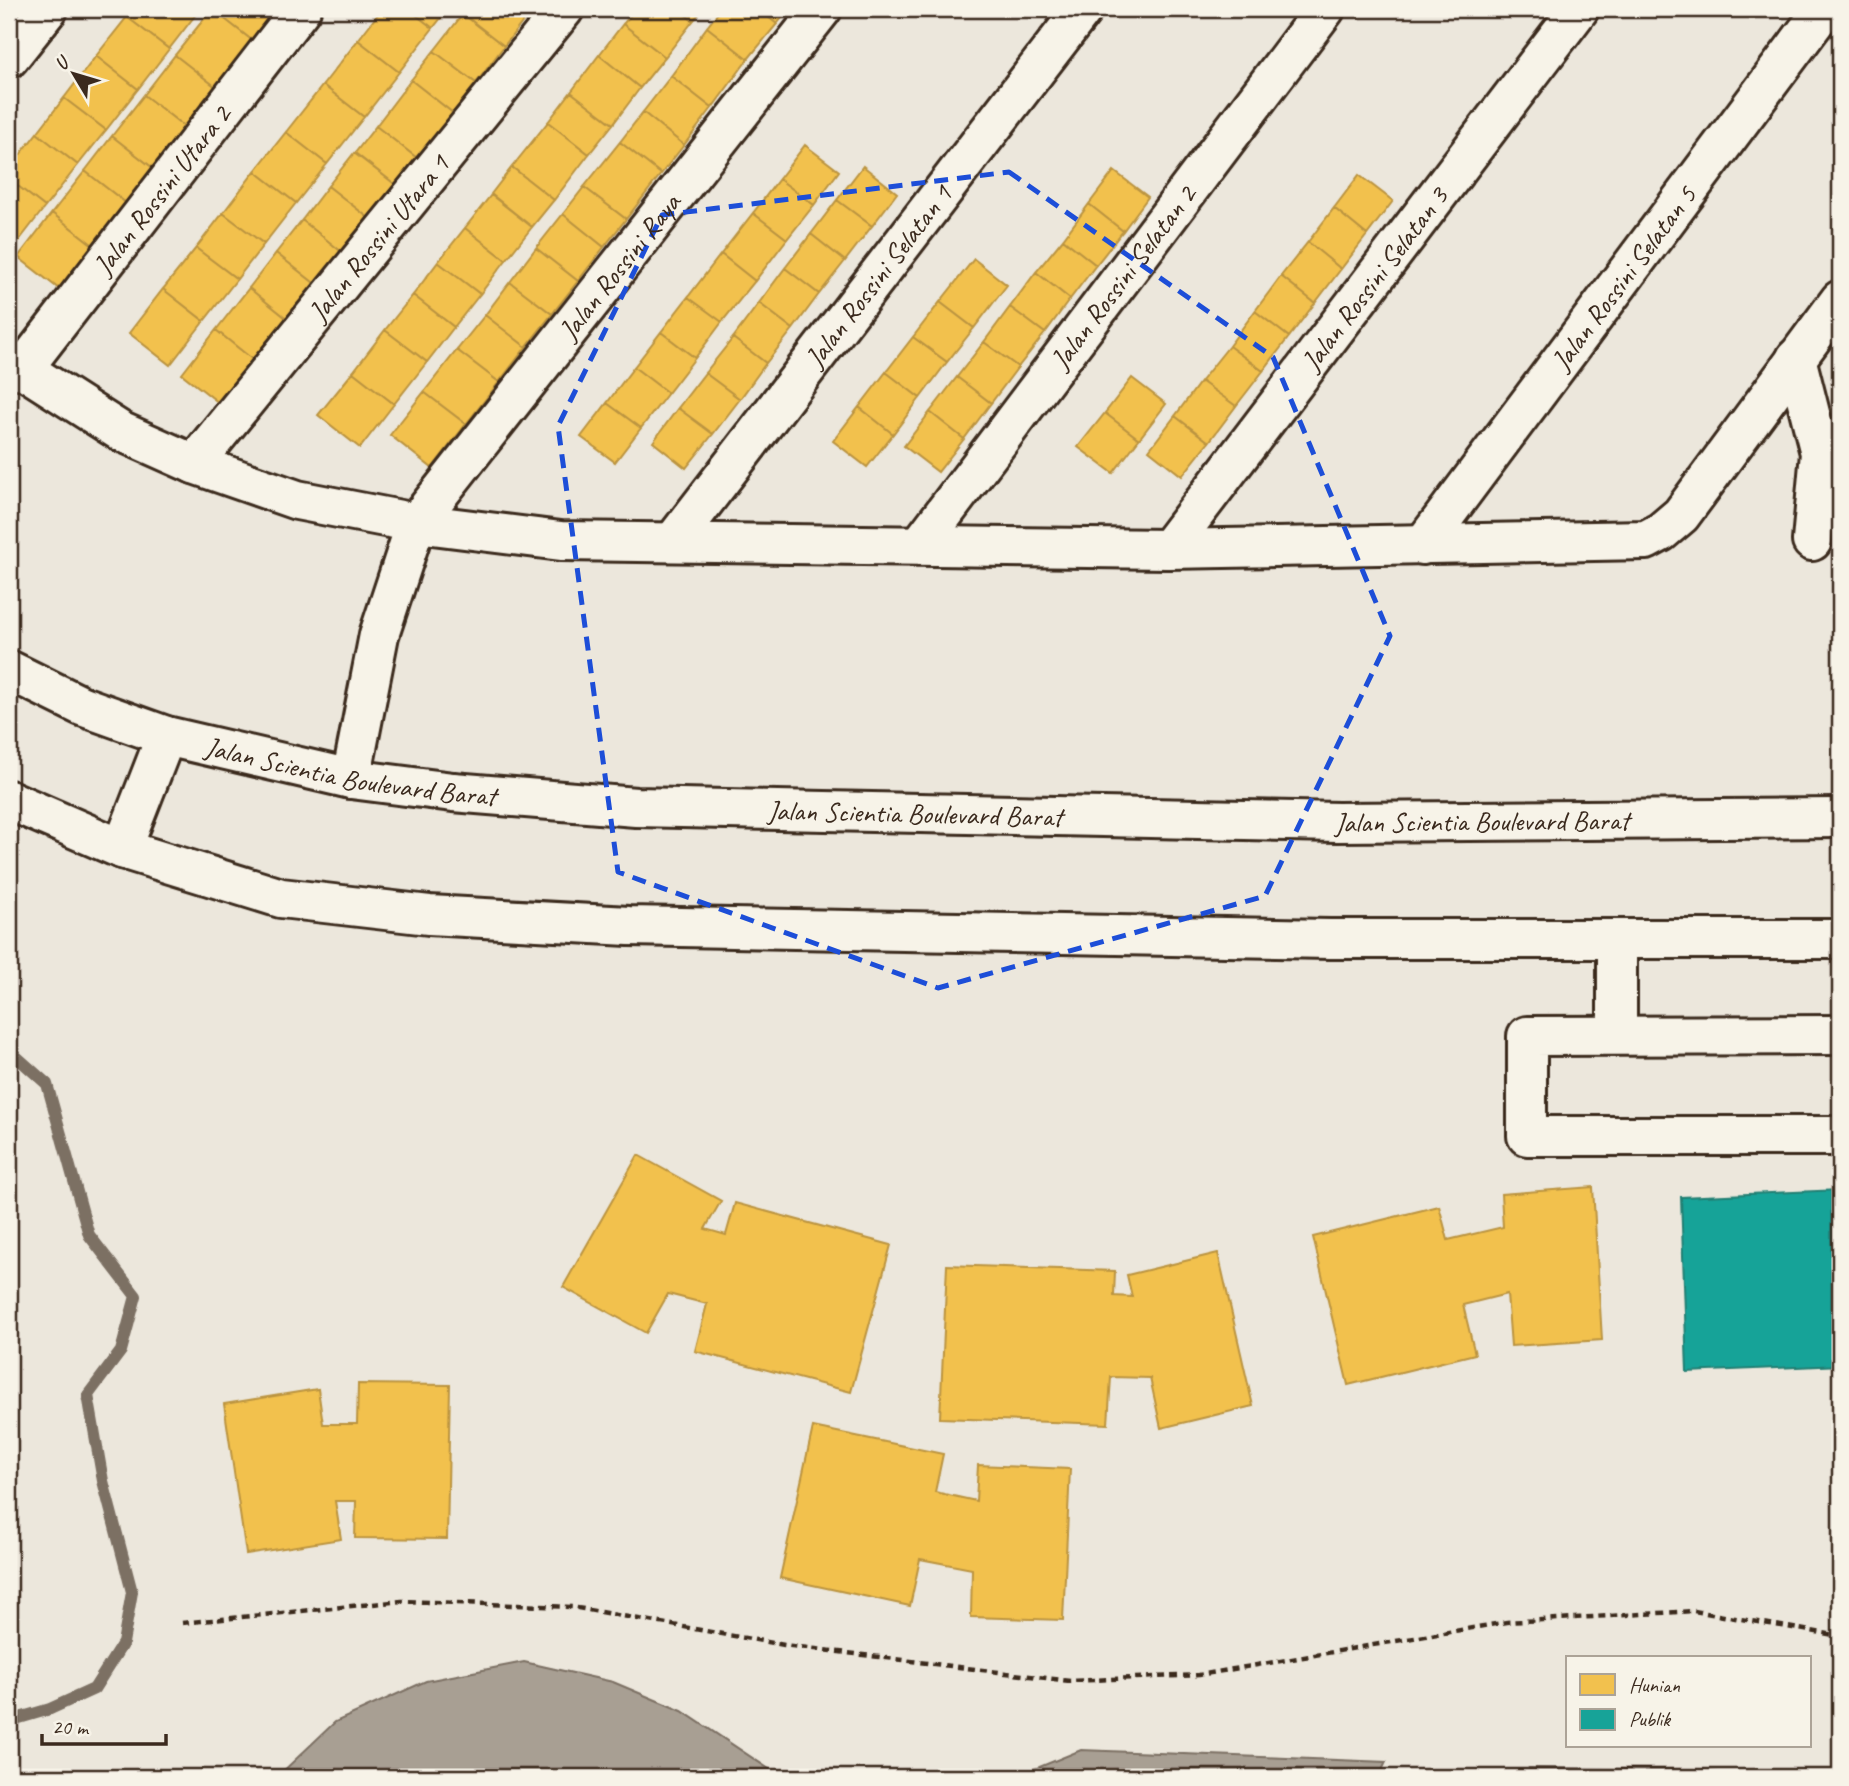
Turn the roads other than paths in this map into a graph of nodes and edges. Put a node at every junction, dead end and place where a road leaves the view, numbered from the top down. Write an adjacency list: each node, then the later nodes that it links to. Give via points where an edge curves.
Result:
1 (48, 9): 9 (street)
2 (300, 9): 12 (street, Jalan Rossini Utara 2)
3 (564, 9): 13 (street, Jalan Rossini Utara 1)
4 (822, 9): 14 (street, Jalan Rossini Raya)
5 (1083, 9): 16 (street, Jalan Rossini Selatan 1)
6 (1325, 9): 17 (street, Jalan Rossini Selatan 2)
7 (1579, 9): 19 (street, Jalan Rossini Selatan 3)
8 (1824, 9): 18 (street, Jalan Rossini Selatan 5)
9 (9, 58)
10 (1840, 300): 11 (street)
11 (1797, 358): 15 (street, via 1820,453); 18 (street, via 1681,515 1646,540)
12 (15, 365): 13 (street, via 120,431)
13 (194, 464): 14 (street, via 297,500)
14 (416, 523): 16 (street, via 561,541); 22 (street, via 379,635)
15 (1812, 541)
16 (673, 542): 17 (street)
17 (920, 545): 19 (street)
18 (1423, 545): 19 (street)
19 (1168, 549)
20 (9, 670): 21 (street, Jalan Scientia Boulevard Barat, via 82,706)
21 (166, 736): 22 (street, Jalan Scientia Boulevard Barat); 25 (street)
22 (351, 779): 24 (street, Jalan Scientia Boulevard Barat, via 636,807 1338,822)
23 (9, 800): 25 (street)
24 (1840, 818)
25 (122, 849): 26 (street, via 281,898 429,915 643,926 1316,939)
26 (1617, 939): 27 (street); 28 (street)
27 (1840, 939)
28 (1617, 1035): 29 (street); 30 (street, via 1527,1036 1527,1136)
29 (1840, 1035)
30 (1840, 1136)

